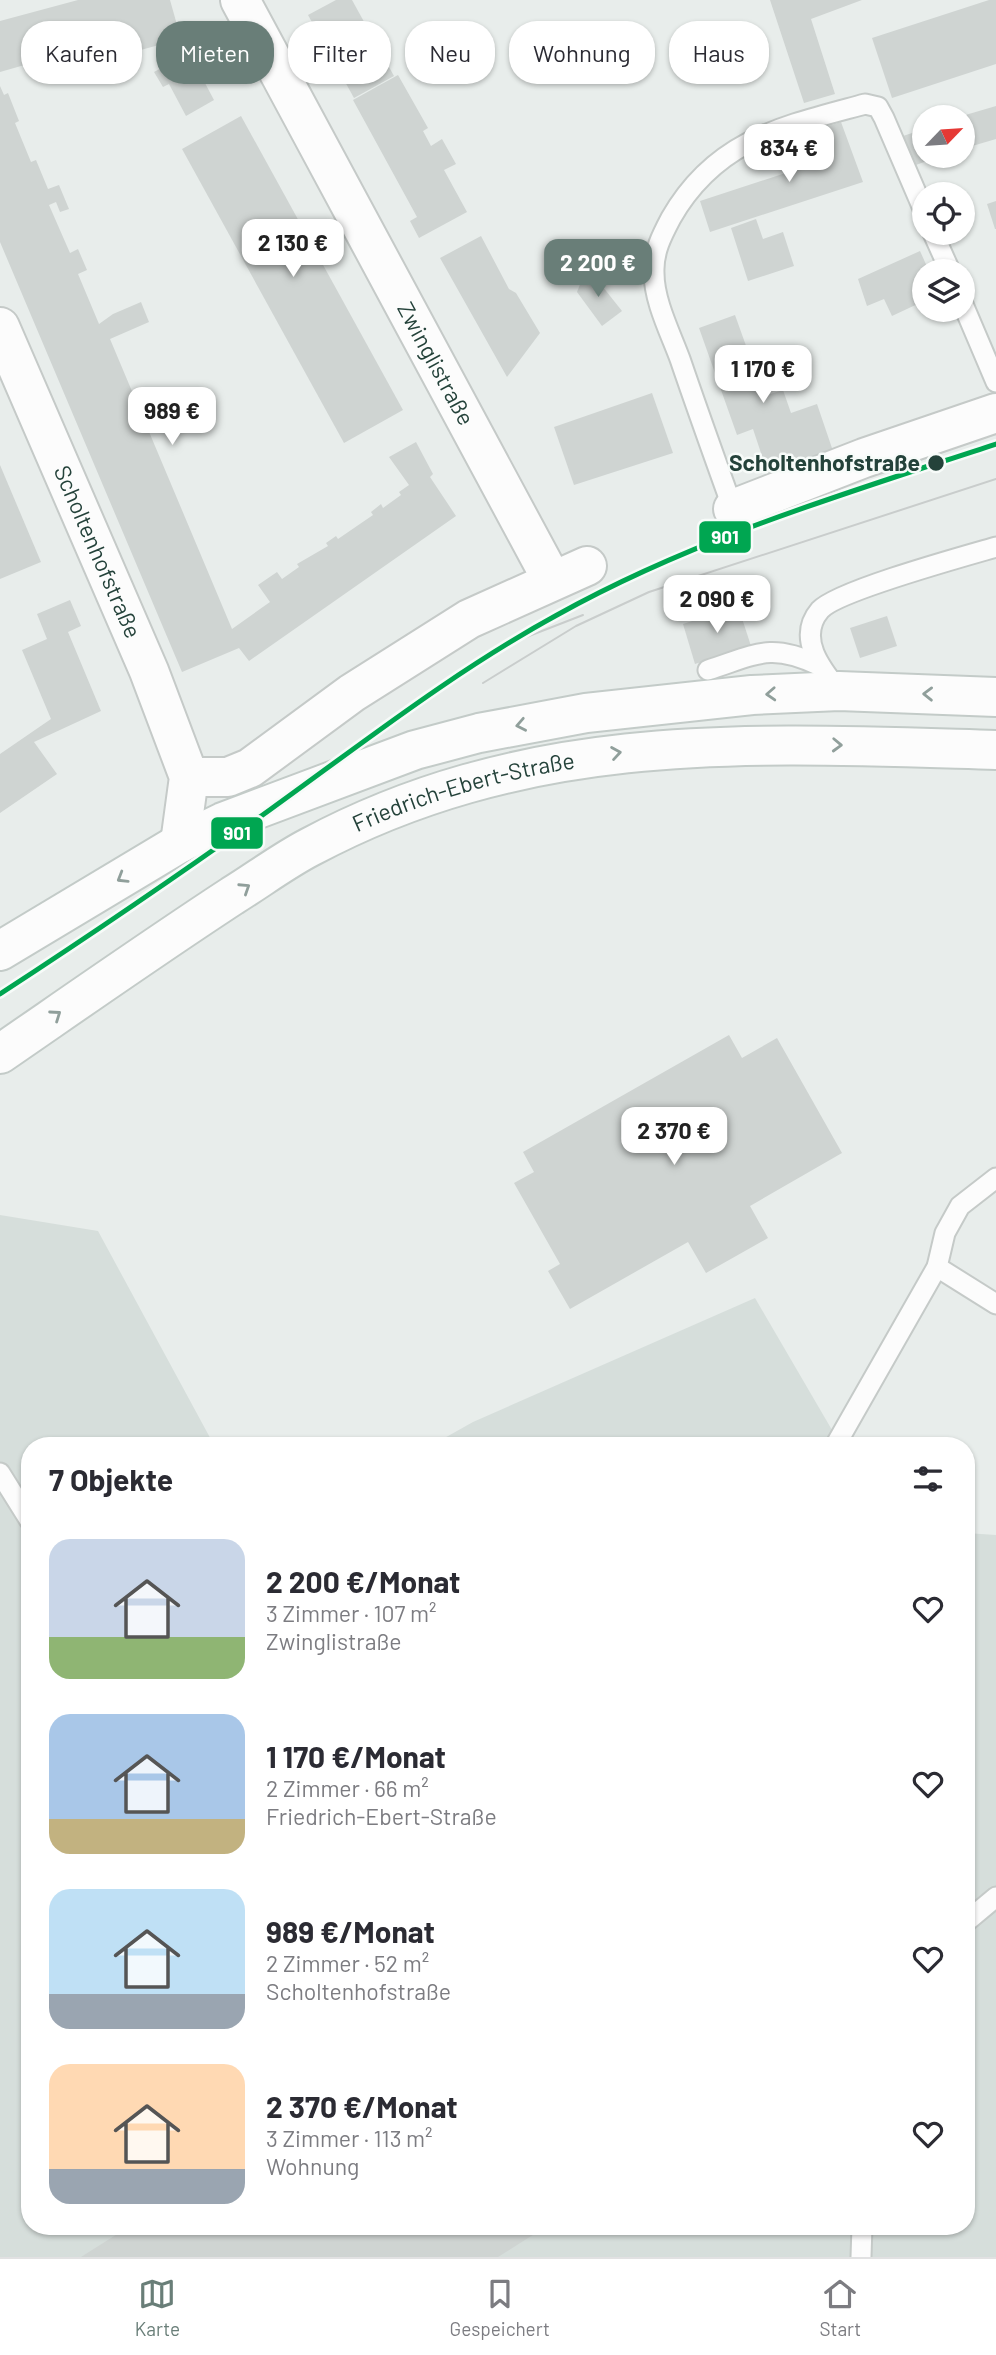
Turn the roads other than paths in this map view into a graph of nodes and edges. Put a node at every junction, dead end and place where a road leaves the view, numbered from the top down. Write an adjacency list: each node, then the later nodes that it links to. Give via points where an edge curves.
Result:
1 (240, 0): 13 (main road, Zwinglistraße, via 569,573 468,619 250,768 228,777)
2 (912, 183): 7 (lane, via 878,107 865,104 746,141 684,196 655,253 653,274)
3 (970, 322): 5 (lane)
4 (0, 327): 13 (main road, Scholtenhofstraße, via 149,671)
5 (996, 382)
6 (996, 414): 7 (main road)
7 (733, 509)
8 (996, 547): 10 (lane, via 855,592 820,610 811,629 811,647)
9 (708, 670): 10 (lane, via 769,650 791,652)
10 (828, 678): 11 (main road, Friedrich-Ebert-Straße, one-way to 10); 14 (main road, Friedrich-Ebert-Straße, one-way to 14, via 479,733 348,774)
11 (996, 697)
12 (996, 750): 16 (main road, Friedrich-Ebert-Straße, one-way to 12, via 310,847 405,804 468,782 529,766 639,750 805,744)
13 (189, 777): 14 (main road)
14 (180, 843): 15 (main road, Friedrich-Ebert-Straße, one-way to 15)
15 (0, 951)
16 (0, 1054)
17 (996, 1178): 18 (lane, via 960,1206 945,1233)
18 (937, 1267): 19 (lane); 20 (lane)
19 (996, 1304)
20 (840, 1437)
21 (0, 1473): 22 (lane)
22 (21, 1507)
23 (996, 1897): 24 (lane)
24 (975, 1914)
25 (862, 2235): 26 (lane)
26 (861, 2257)

